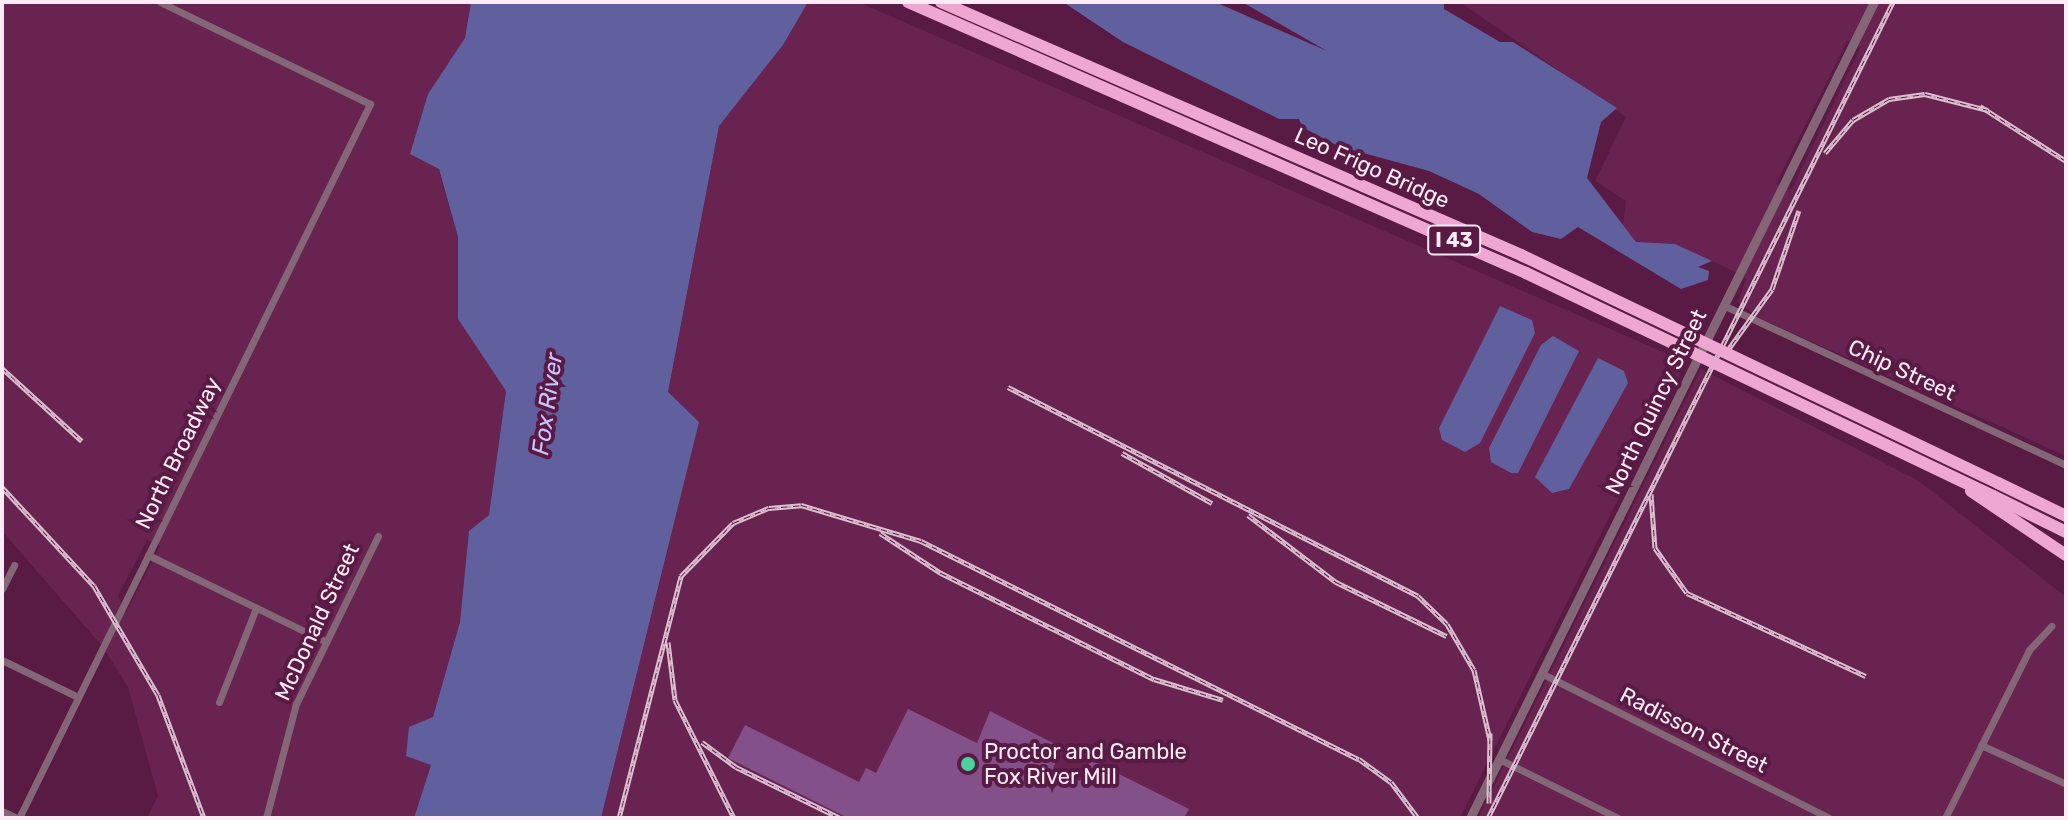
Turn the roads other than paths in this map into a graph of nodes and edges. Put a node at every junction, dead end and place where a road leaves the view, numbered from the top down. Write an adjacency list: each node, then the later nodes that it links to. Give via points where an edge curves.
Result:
1 (160, 2): 11 (street, North Broadway, via 370,104)
2 (908, 2): 7 (highway, I 43, bridge, via 1515,268 1931,465)
3 (941, 2): 8 (highway, Leo Frigo Bridge / I 43, bridge, via 1521,255)
4 (1874, 2): 5 (street, North Quincy Street)
5 (1723, 305): 6 (street, Chip Street); 19 (street, North Quincy Street)
6 (2066, 465)
7 (1991, 499): 9 (highway, I 43); 12 (highway)
8 (2066, 516)
9 (2066, 532)
10 (378, 536): 17 (street, McDonald Street)
11 (148, 555): 15 (street); 20 (street, North Broadway)
12 (2066, 555)
13 (14, 565): 14 (street)
14 (2, 589)
15 (256, 608): 17 (street); 21 (street)
16 (2051, 626): 22 (street, via 2029,650)
17 (324, 641): 27 (street, McDonald Street, via 296,704)
18 (2, 660): 20 (street)
19 (1543, 674): 23 (street, North Quincy Street); 30 (street, Radisson Street)
20 (78, 697): 26 (street, North Broadway)
21 (219, 702)
22 (1981, 745): 24 (street); 31 (street)
23 (1499, 759): 28 (street, North Quincy Street); 29 (street)
24 (2066, 784)
25 (2, 811): 26 (street)
26 (18, 818)
27 (266, 818)
28 (1470, 818)
29 (1618, 818)
30 (1829, 818)
31 (1945, 818)

